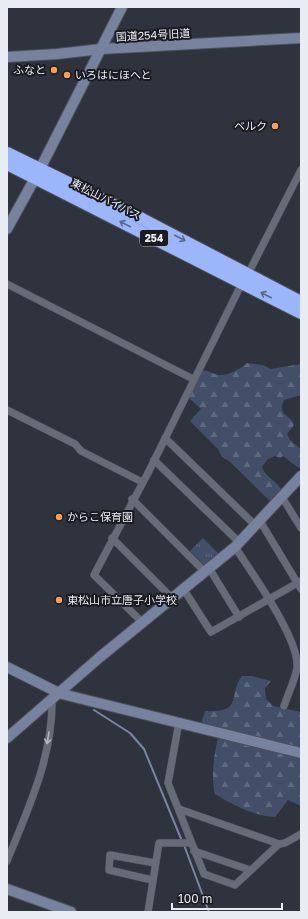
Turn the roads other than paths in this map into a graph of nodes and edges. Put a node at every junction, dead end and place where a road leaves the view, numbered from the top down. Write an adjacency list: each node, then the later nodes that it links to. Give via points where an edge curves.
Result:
1 (122, 7): 3 (street)
2 (301, 38): 3 (street, 国道254号旧道)
3 (102, 49): 4 (street, 国道254号旧道); 8 (street)
4 (7, 57)
5 (7, 152): 8 (highway, 東松山バイパス / 254)
6 (7, 164): 8 (highway, 東松山バイパス / 254)
7 (301, 170): 10 (street)
8 (38, 174): 9 (street); 10 (highway, 東松山バイパス / 254)
9 (7, 229)
10 (245, 278): 12 (highway, 東松山バイパス / 254); 13 (highway, 東松山バイパス / 254, one-way to 10); 14 (street)
11 (7, 284): 14 (street)
12 (301, 302)
13 (301, 313)
14 (193, 379): 16 (street)
15 (7, 410): 19 (street)
16 (165, 438): 17 (street); 22 (street)
17 (154, 460): 19 (street); 25 (street)
18 (301, 476): 20 (street)
19 (142, 482): 21 (street)
20 (282, 497): 22 (street); 23 (street)
21 (132, 499): 24 (street); 26 (street)
22 (257, 523): 25 (street); 27 (street)
23 (301, 528)
24 (112, 538): 29 (street); 32 (street, via 94,575)
25 (237, 545): 26 (street); 30 (street)
26 (207, 569): 28 (street); 31 (street)
27 (300, 585): 30 (street)
28 (184, 590): 29 (street); 31 (street, via 211,632)
29 (173, 599): 32 (street)
30 (268, 600): 31 (street); 34 (street, via 292,643)
31 (239, 617)
32 (143, 623): 35 (street)
33 (7, 667): 35 (street)
34 (299, 669): 36 (street)
35 (56, 696): 37 (street); 38 (street); 45 (street, one-way to 45, via 40,778)
36 (284, 706)
37 (179, 722): 39 (street); 40 (street, via 168,783)
38 (7, 738)
39 (301, 753)
40 (179, 809): 42 (street); 43 (street)
41 (301, 834): 43 (street)
42 (190, 843): 44 (street); 46 (street, via 159,843)
43 (279, 844): 47 (street)
44 (194, 851): 47 (street); 47 (street, via 204,874 235,885)
45 (7, 861)
46 (155, 863): 48 (street); 48 (street, via 110,855 109,870)
47 (250, 870)
48 (152, 880): 51 (street)
49 (7, 888): 50 (street)
50 (71, 912)
51 (148, 912)

